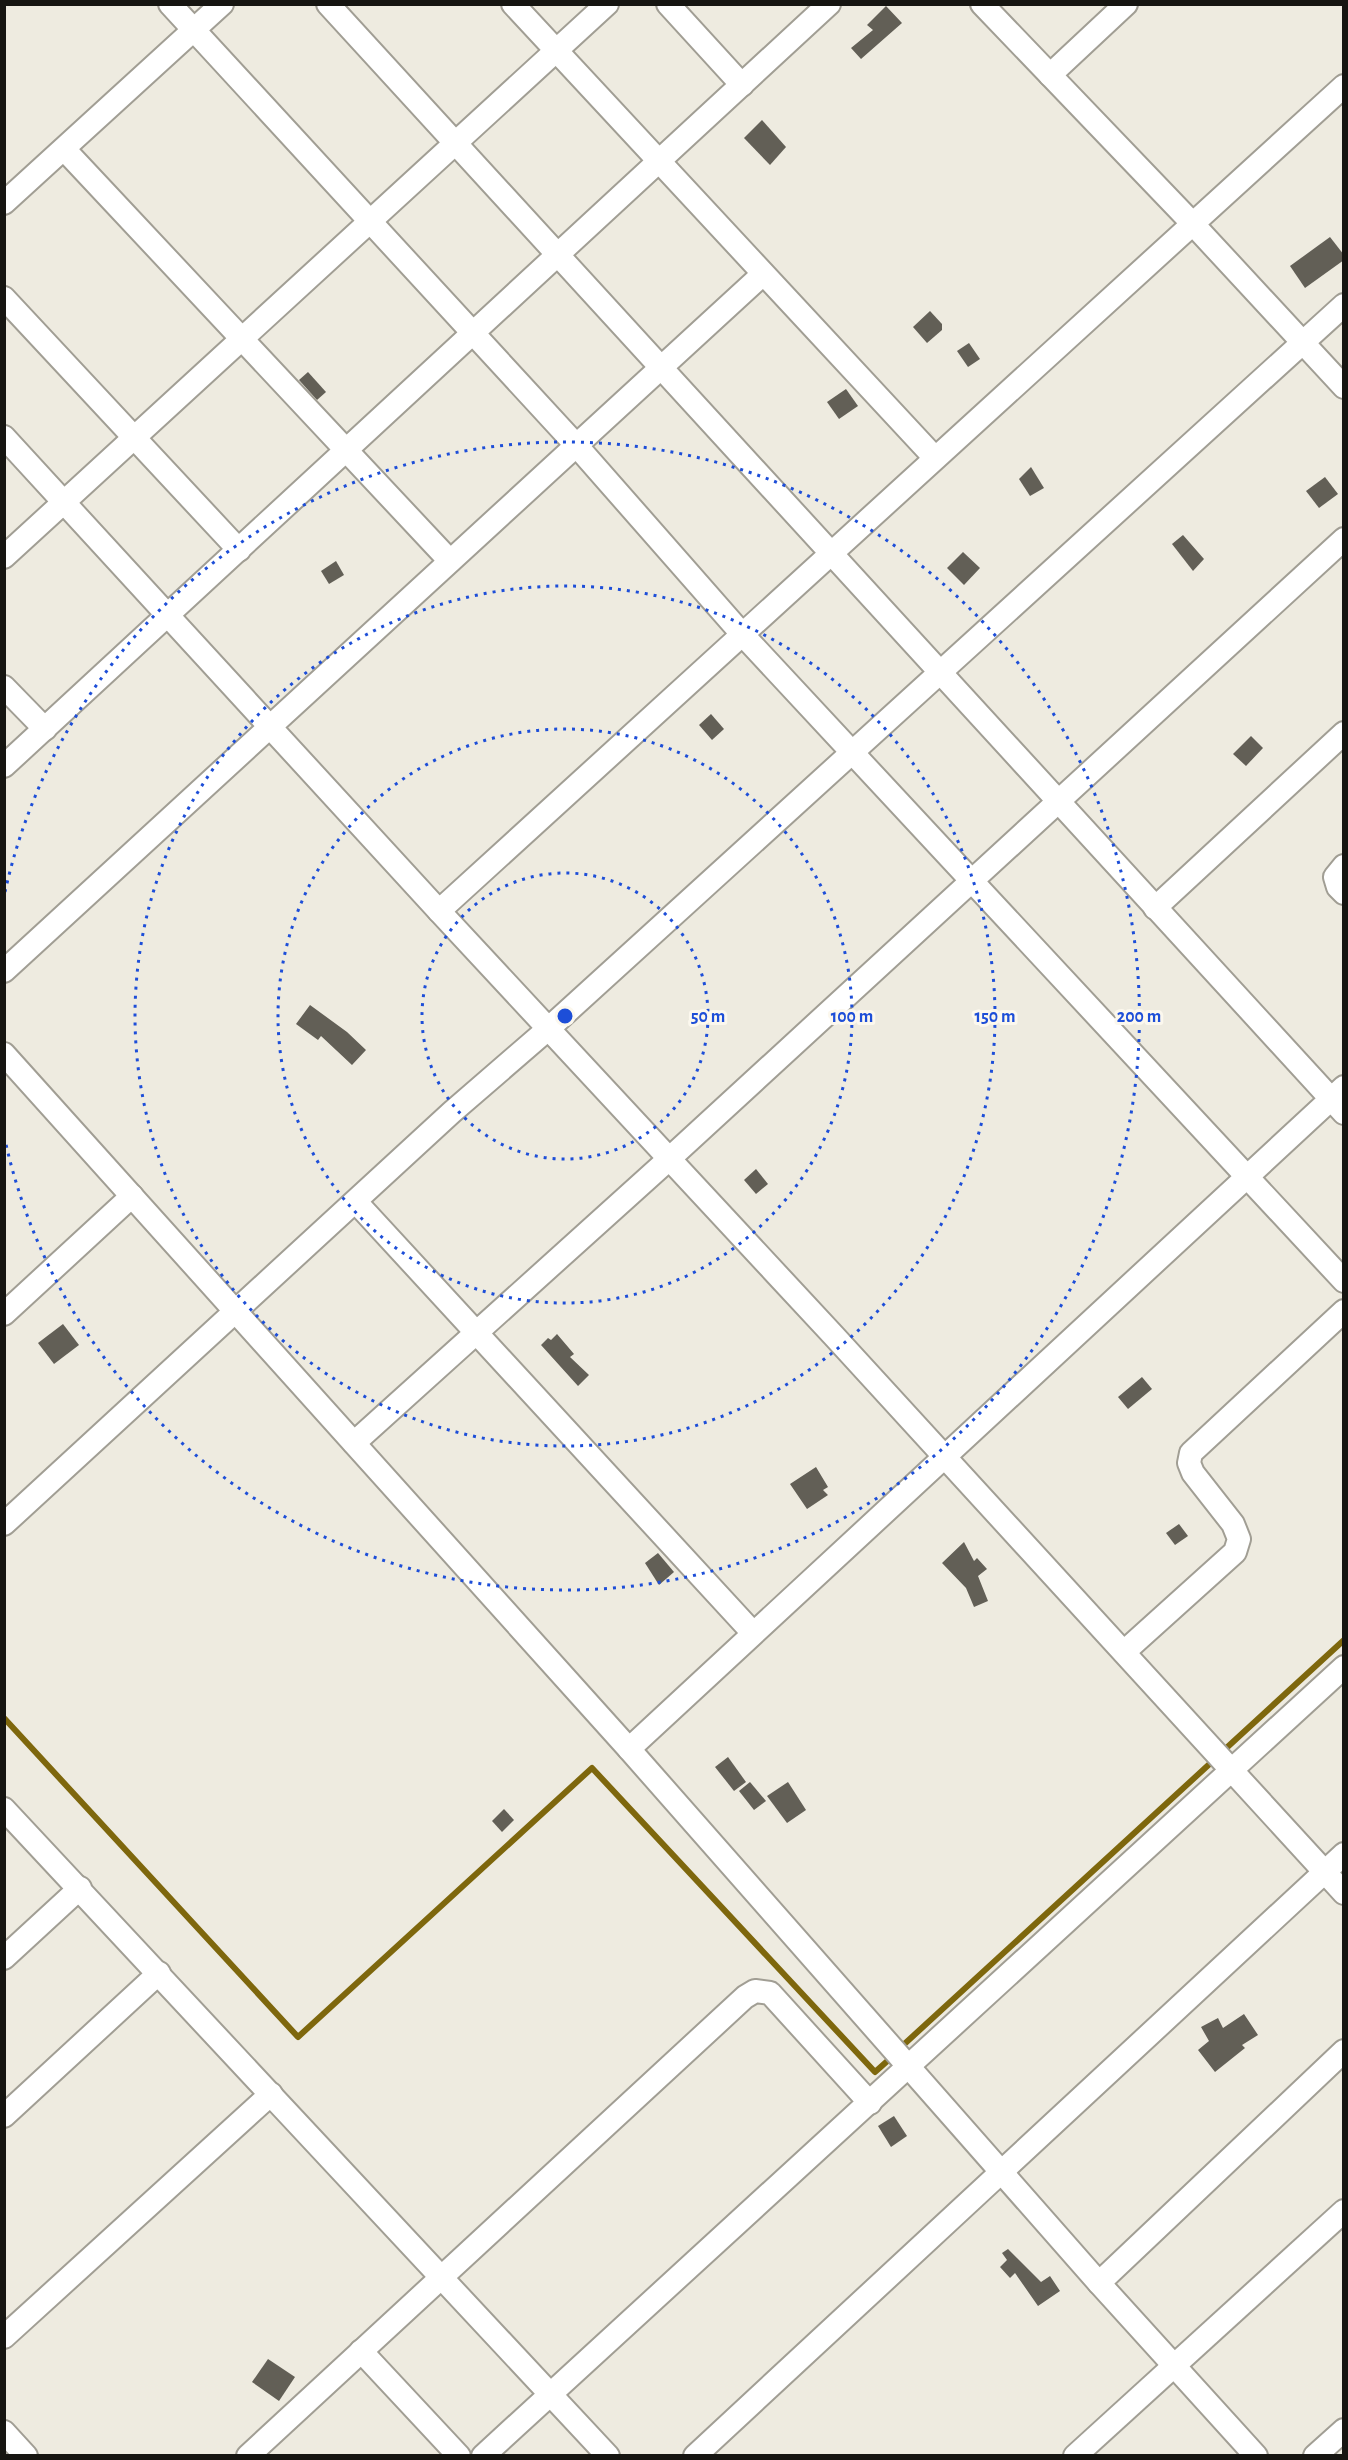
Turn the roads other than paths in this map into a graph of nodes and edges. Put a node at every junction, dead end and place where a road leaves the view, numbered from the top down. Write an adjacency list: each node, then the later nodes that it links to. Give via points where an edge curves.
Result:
1 (170, 4): 10 (street)
2 (222, 4): 10 (street)
3 (328, 4): 15 (street)
4 (513, 4): 11 (street)
5 (607, 4): 11 (street)
6 (668, 4): 13 (street)
7 (829, 4): 13 (street)
8 (982, 4): 12 (street)
9 (1126, 4): 12 (street)
10 (193, 31): 16 (street); 19 (street)
11 (556, 52): 15 (street); 17 (street)
12 (1050, 75): 20 (street)
13 (742, 85): 17 (street)
14 (1344, 86): 20 (street)
15 (455, 144): 19 (street); 21 (street)
16 (64, 149): 18 (street); 26 (street)
17 (658, 161): 21 (street); 22 (street)
18 (4, 203)
19 (370, 222): 25 (street); 26 (street)
20 (1192, 224): 27 (street); 34 (street)
21 (557, 255): 25 (street); 28 (street)
22 (763, 274): 28 (street); 34 (street)
23 (4, 298): 31 (street)
24 (1344, 305): 27 (street)
25 (471, 333): 32 (street); 33 (street)
26 (241, 340): 31 (street); 33 (street)
27 (1302, 343): 29 (street); 43 (street)
28 (662, 368): 32 (street); 38 (street)
29 (1344, 387)
30 (4, 437): 35 (street)
31 (134, 439): 35 (street); 37 (street)
32 (576, 445): 40 (street); 42 (street)
33 (345, 449): 37 (street); 40 (street)
34 (935, 458): 38 (street)
35 (64, 502): 39 (street); 41 (street)
36 (1344, 538): 50 (street)
37 (239, 550): 41 (street)
38 (830, 554): 42 (street); 43 (street)
39 (4, 557)
40 (450, 561): 45 (street)
41 (169, 616): 45 (street); 46 (street)
42 (742, 634): 48 (street); 55 (street)
43 (940, 673): 48 (street); 50 (street)
44 (4, 687): 46 (street)
45 (270, 726): 55 (street); 56 (street)
46 (45, 729): 49 (street)
47 (1344, 733): 54 (street)
48 (852, 752): 52 (street); 57 (street)
49 (4, 766)
50 (1057, 800): 52 (street); 54 (street)
51 (1344, 866): 53 (street, via 1335,877)
52 (970, 882): 60 (street); 61 (street)
53 (1344, 893)
54 (1155, 908): 59 (street)
55 (439, 911): 57 (street)
56 (4, 971)
57 (548, 1029): 60 (street); 63 (street)
58 (4, 1054): 62 (street)
59 (1339, 1100): 61 (street)
60 (669, 1159): 68 (street); 70 (street)
61 (1247, 1176): 64 (street); 70 (street)
62 (132, 1196): 66 (street); 67 (street)
63 (356, 1202): 66 (street); 68 (street)
64 (1344, 1281)
65 (1344, 1311): 73 (street, via 1191,1454 1193,1473 1233,1524 1239,1539 1235,1552)
66 (236, 1312): 69 (street); 71 (street)
67 (4, 1314)
68 (476, 1332): 69 (street); 72 (street)
69 (354, 1443): 75 (street)
70 (943, 1458): 72 (street); 73 (street)
71 (4, 1524)
72 (753, 1633): 75 (street)
73 (1124, 1652): 76 (street)
74 (1344, 1667): 76 (street)
75 (629, 1749): 85 (street)
76 (1232, 1770): 79 (street); 85 (street)
77 (4, 1809): 80 (street)
78 (1344, 1854): 79 (street)
79 (1324, 1872): 81 (street); 89 (street)
80 (80, 1888): 82 (street); 83 (street)
81 (1344, 1893)
82 (4, 1958)
83 (159, 1973): 86 (street); 88 (street)
84 (1344, 2051): 92 (street)
85 (910, 2066): 87 (street); 89 (street)
86 (271, 2094): 91 (street); 93 (street)
87 (870, 2103): 91 (street, via 770,1993 755,1991); 96 (street)
88 (4, 2116)
89 (1002, 2172): 92 (street); 104 (street)
90 (1344, 2211): 95 (street)
91 (442, 2277): 94 (street); 96 (street)
92 (1099, 2283): 95 (street)
93 (4, 2337)
94 (361, 2351): 100 (street); 101 (street)
95 (1173, 2365): 105 (street); 106 (street)
96 (550, 2394): 102 (street); 103 (street)
97 (1344, 2430): 107 (street)
98 (4, 2432): 99 (street)
99 (26, 2456)
100 (248, 2456)
101 (459, 2456)
102 (483, 2456)
103 (608, 2456)
104 (695, 2456)
105 (1075, 2456)
106 (1256, 2456)
107 (1315, 2456)

